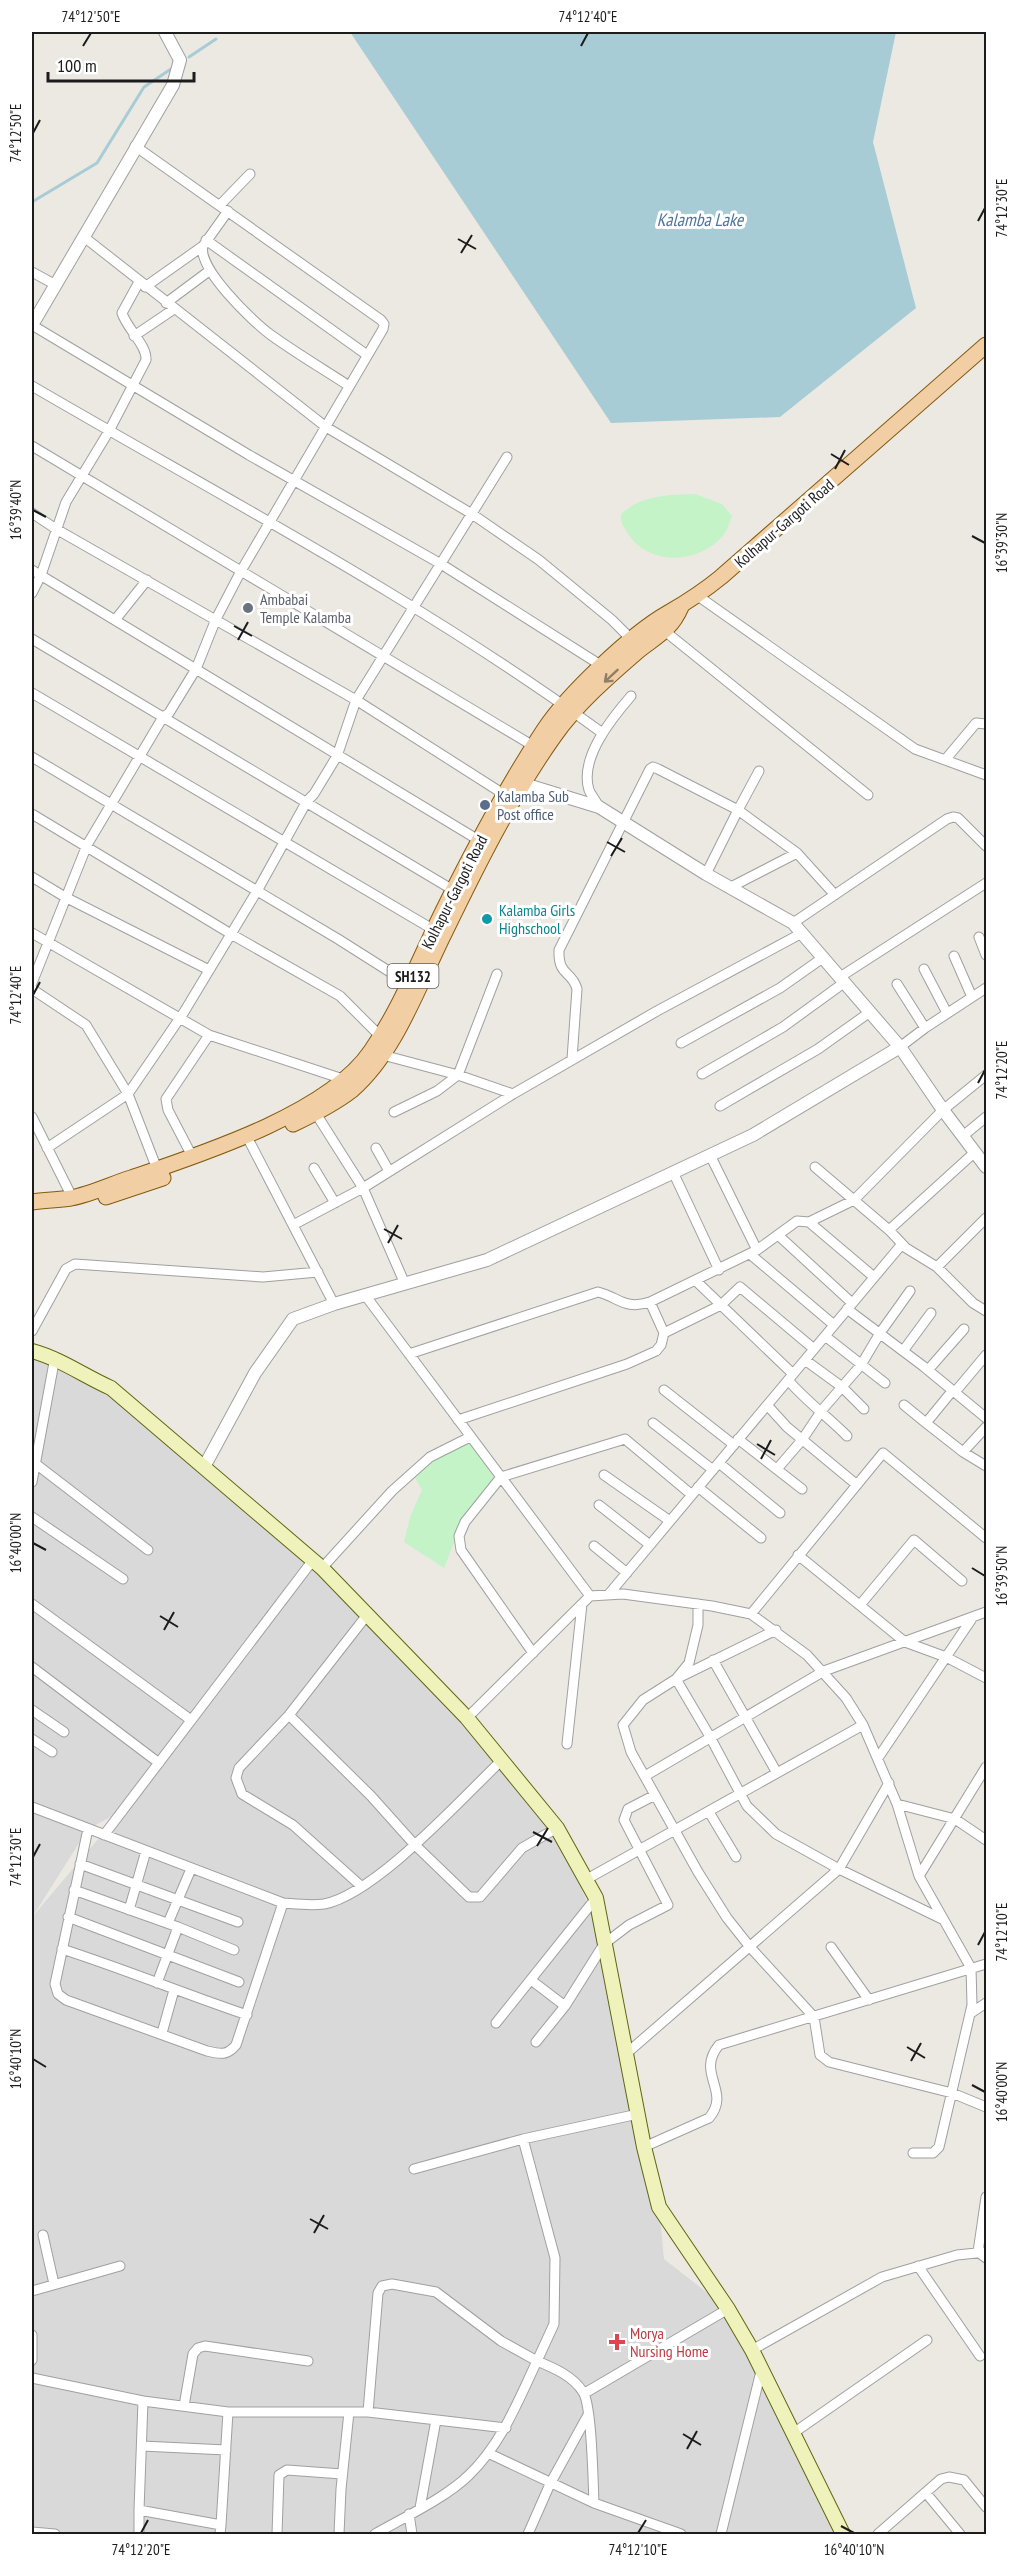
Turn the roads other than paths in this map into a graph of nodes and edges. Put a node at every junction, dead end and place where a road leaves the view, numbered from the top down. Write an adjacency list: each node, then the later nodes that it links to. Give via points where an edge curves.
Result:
1 (165, 32): 2 (street, via 179,53 180,66 173,85)
2 (135, 146): 4 (street); 5 (street)
3 (250, 174): 4 (street)
4 (224, 208): 6 (street); 15 (street, via 381,320 383,329)
5 (84, 237): 9 (street); 10 (street)
6 (204, 243): 7 (street, via 201,251); 10 (street); 15 (street)
7 (209, 271): 11 (street); 18 (street, via 271,335)
8 (32, 272): 9 (street)
9 (54, 284): 12 (street)
10 (142, 284): 11 (street); 13 (street, via 122,313)
11 (170, 306): 13 (street); 19 (street)
12 (33, 318): 17 (street)
13 (134, 336): 17 (street, via 147,356)
14 (987, 345): 35 (main road, Kolhapur-Gargoti Road)
15 (367, 355): 18 (street)
16 (32, 386): 20 (street)
17 (133, 386): 20 (street); 24 (street)
18 (349, 386): 19 (street)
19 (326, 427): 24 (street); 26 (street)
20 (109, 431): 23 (street); 27 (street)
21 (32, 446): 23 (street)
22 (507, 457): 26 (street)
23 (81, 476): 28 (street); 31 (street)
24 (294, 479): 27 (street); 29 (street)
25 (32, 513): 28 (street)
26 (471, 514): 29 (street); 41 (street, via 539,560)
27 (270, 522): 31 (street); 36 (street)
28 (56, 529): 32 (street); 33 (street)
29 (441, 564): 36 (street); 43 (street)
30 (32, 570): 32 (street)
31 (241, 571): 37 (street); 42 (street)
32 (41, 575): 34 (street); 38 (street)
33 (147, 580): 37 (street); 38 (street)
34 (32, 593)
35 (698, 596): 39 (main road, Kolhapur-Gargoti Road, via 681,607 675,621); 56 (street, via 915,749)
36 (415, 606): 42 (street); 48 (street)
37 (216, 619): 44 (street); 47 (street)
38 (115, 620): 44 (street)
39 (660, 627): 41 (main road, Kolhapur-Gargoti Road / SH132); 48 (main road, one-way to 48, via 638,651); 61 (street)
40 (32, 639): 49 (street)
41 (632, 640): 43 (main road, Kolhapur-Gargoti Road / SH132)
42 (384, 656): 47 (street); 52 (street)
43 (602, 666): 48 (main road, Kolhapur-Gargoti Road / SH132)
44 (196, 669): 49 (street); 53 (street)
45 (32, 693): 55 (street)
46 (631, 696): 51 (street)
47 (356, 700): 53 (street); 60 (street)
48 (569, 708): 51 (street); 52 (main road, Kolhapur-Gargoti Road / SH132); 59 (main road)
49 (164, 717): 55 (street); 62 (street)
50 (987, 724): 56 (street, via 976,723)
51 (601, 732): 64 (street, via 589,771 589,789)
52 (535, 747): 60 (main road, Kolhapur-Gargoti Road / SH132)
53 (337, 756): 62 (street); 68 (street)
54 (32, 757): 63 (street)
55 (140, 757): 63 (street); 69 (street)
56 (945, 760): 58 (street)
57 (759, 771): 65 (street)
58 (987, 775)
59 (524, 784): 64 (street); 109 (main road, via 464,894 421,985)
60 (505, 795): 68 (main road, Kolhapur-Gargoti Road / SH132)
61 (868, 795)
62 (307, 801): 69 (street); 77 (street)
63 (112, 805): 70 (street); 78 (street)
64 (599, 807): 67 (street)
65 (738, 810): 67 (street, via 653,767); 72 (street); 73 (street)
66 (32, 814): 70 (street)
67 (623, 821): 73 (street); 110 (street, via 559,950 561,970 577,989)
68 (480, 841): 77 (main road, Kolhapur-Gargoti Road / SH132)
69 (284, 843): 78 (street); 82 (street)
70 (87, 845): 80 (street); 85 (street)
71 (987, 846): 79 (street, via 953,817)
72 (797, 853): 76 (street); 79 (street)
73 (706, 874): 76 (street)
74 (32, 876): 80 (street)
75 (987, 883): 94 (street)
76 (731, 886): 81 (street)
77 (453, 890): 82 (main road, Kolhapur-Gargoti Road / SH132)
78 (257, 891): 85 (street); 96 (street)
79 (835, 895): 81 (street)
80 (65, 897): 87 (street); 92 (street)
81 (793, 923): 84 (street)
82 (434, 930): 96 (main road, Kolhapur-Gargoti Road / SH132)
83 (32, 933): 87 (street)
84 (802, 933): 90 (street); 110 (street)
85 (231, 934): 92 (street); 106 (street, via 340,996)
86 (979, 937): 88 (street)
87 (49, 943): 95 (street); 103 (street)
88 (987, 955)
89 (954, 956): 100 (street)
90 (824, 957): 94 (street); 107 (street, via 780,988)
91 (924, 969): 102 (street)
92 (209, 970): 103 (street)
93 (497, 974): 112 (street)
94 (842, 979): 101 (street); 111 (street, via 783,1027)
95 (32, 983)
96 (409, 984): 106 (main road, Kolhapur-Gargoti Road / SH132)
97 (897, 984): 104 (street)
98 (987, 988): 100 (street)
99 (32, 989): 115 (street, via 86,1025)
100 (972, 997): 102 (street)
101 (870, 1012): 108 (street); 117 (street, via 818,1049)
102 (947, 1013): 104 (street)
103 (180, 1019): 105 (street); 115 (street)
104 (924, 1028): 108 (street)
105 (209, 1035): 114 (street); 129 (street, via 166,1099)
106 (380, 1036): 109 (main road, Kolhapur-Gargoti Road / SH132)
107 (681, 1043)
108 (900, 1047): 119 (street); 128 (street, via 753,1135)
109 (376, 1053): 112 (street); 114 (main road, Kolhapur-Gargoti Road / SH132); 118 (main road, via 352,1089)
110 (572, 1059): 116 (street)
111 (702, 1074)
112 (458, 1075): 116 (street); 120 (street, via 437,1091)
113 (987, 1075): 119 (street)
114 (346, 1080): 118 (main road, Kolhapur-Gargoti Road / SH132)
115 (128, 1094): 125 (street); 133 (street)
116 (513, 1094): 134 (street)
117 (720, 1106)
118 (313, 1109): 124 (main road); 136 (street)
119 (944, 1110): 123 (street); 138 (street)
120 (394, 1112)
121 (32, 1117): 125 (street)
122 (987, 1117): 123 (street)
123 (963, 1136): 127 (street)
124 (248, 1139): 129 (main road); 141 (main road, via 139,1187 84,1204); 144 (street)
125 (47, 1148): 137 (street)
126 (376, 1148): 134 (street)
127 (980, 1152): 131 (street); 145 (street)
128 (710, 1155): 135 (street); 148 (street)
129 (192, 1156): 133 (main road)
130 (815, 1167): 138 (street)
131 (987, 1167)
132 (314, 1168): 140 (street)
133 (157, 1169): 137 (main road)
134 (389, 1171): 136 (street)
135 (673, 1172): 150 (street); 154 (street, via 487,1260)
136 (363, 1188): 140 (street); 154 (street)
137 (72, 1197): 139 (main road)
138 (854, 1200): 143 (street); 145 (street)
139 (32, 1202)
140 (335, 1203): 144 (street)
141 (32, 1212)
142 (987, 1218): 149 (street)
143 (809, 1222): 146 (street, via 797,1221); 152 (street)
144 (293, 1225): 151 (street)
145 (889, 1230): 147 (street)
146 (778, 1235): 148 (street); 160 (street)
147 (902, 1244): 149 (street); 152 (street)
148 (754, 1252): 150 (street); 163 (street)
149 (936, 1267): 161 (street, via 981,1310)
150 (720, 1270): 153 (street)
151 (318, 1272): 158 (street); 165 (street, via 263,1277 75,1264 66,1269)
152 (874, 1277): 160 (street)
153 (696, 1281): 157 (street); 159 (street)
154 (405, 1284): 156 (street)
155 (910, 1291): 167 (street)
156 (365, 1295): 158 (street); 172 (street)
157 (650, 1302): 166 (street); 172 (street, via 626,1305 598,1292)
158 (334, 1305): 200 (street, via 293,1319 281,1333)
159 (721, 1305): 166 (street); 169 (street, via 740,1287); 178 (street)
160 (850, 1306): 163 (street); 167 (street)
161 (987, 1311)
162 (931, 1313): 171 (street)
163 (834, 1325): 168 (street)
164 (964, 1329): 177 (street)
165 (32, 1331)
166 (664, 1333): 188 (street, via 662,1345 656,1351 627,1364)
167 (880, 1333): 171 (street); 176 (street)
168 (825, 1336): 169 (street); 176 (street)
169 (814, 1349): 175 (street)
170 (32, 1351): 174 (main road)
171 (903, 1351): 177 (street)
172 (409, 1354): 188 (street)
173 (987, 1355): 182 (street)
174 (54, 1357): 197 (street); 200 (main road, via 111,1388)
175 (805, 1360): 178 (street); 180 (street)
176 (861, 1365): 179 (street); 180 (street)
177 (928, 1370): 182 (street)
178 (790, 1377): 183 (street); 186 (street, via 804,1399)
179 (885, 1383)
180 (842, 1387): 185 (street); 186 (street)
181 (664, 1390): 195 (street)
182 (954, 1391): 187 (street); 190 (street)
183 (767, 1405): 194 (street); 195 (street)
184 (904, 1405): 190 (street)
185 (864, 1409)
186 (822, 1410): 192 (street); 194 (street)
187 (984, 1412)
188 (458, 1420): 193 (street)
189 (653, 1423): 198 (street)
190 (926, 1423): 196 (street)
191 (987, 1427): 196 (street)
192 (847, 1436)
193 (470, 1437): 203 (street); 218 (street, via 430,1456)
194 (802, 1440): 201 (street); 205 (street)
195 (736, 1442): 198 (street); 201 (street)
196 (963, 1452): 199 (street)
197 (33, 1463): 204 (street); 216 (street)
198 (716, 1466): 207 (street); 209 (street)
199 (987, 1466)
200 (204, 1467): 218 (main road)
201 (777, 1469): 206 (street)
202 (604, 1475): 211 (street)
203 (501, 1478): 207 (street, via 625,1439); 223 (street); 234 (street, via 465,1522 459,1536 461,1550)
204 (32, 1482)
205 (856, 1485): 213 (street, via 883,1452); 217 (street)
206 (802, 1489)
207 (695, 1491): 211 (street); 212 (street)
208 (599, 1505): 214 (street)
209 (780, 1513)
210 (32, 1517): 220 (street)
211 (670, 1521): 214 (street)
212 (761, 1538)
213 (987, 1538)
214 (650, 1545): 219 (street)
215 (594, 1546): 219 (street)
216 (148, 1550)
217 (798, 1555): 227 (street); 229 (street)
218 (318, 1564): 230 (main road); 245 (street)
219 (627, 1573): 222 (street)
220 (123, 1579)
221 (962, 1581): 227 (street, via 914,1540)
222 (609, 1594): 223 (street); 226 (street)
223 (590, 1596): 225 (street)
224 (32, 1604): 245 (street)
225 (582, 1604): 234 (street); 250 (street)
226 (698, 1604): 229 (street); 240 (street, via 698,1625 689,1664)
227 (860, 1605): 233 (street)
228 (987, 1612): 231 (street)
229 (751, 1614): 232 (street)
230 (367, 1615): 242 (street); 244 (main road)
231 (973, 1617): 233 (street); 235 (street)
232 (776, 1630): 236 (street); 238 (street)
233 (905, 1642): 235 (street); 238 (street)
234 (533, 1653): 244 (street)
235 (946, 1657): 239 (street); 252 (street)
236 (713, 1660): 240 (street); 243 (street)
237 (32, 1667): 254 (street)
238 (824, 1671): 243 (street); 246 (street)
239 (987, 1678)
240 (676, 1679): 248 (street); 257 (street, via 643,1700 623,1725 631,1752)
241 (32, 1710): 247 (street)
242 (289, 1715): 270 (street, via 372,1796); 280 (street, via 239,1768 238,1787 242,1794 293,1825)
243 (746, 1717): 248 (street); 256 (street)
244 (467, 1718): 253 (main road)
245 (191, 1720): 254 (street)
246 (864, 1725): 252 (street); 256 (street)
247 (64, 1732)
248 (711, 1738): 257 (street); 259 (street)
249 (32, 1739): 251 (street)
250 (567, 1744)
251 (52, 1752)
252 (878, 1758): 258 (street)
253 (502, 1760): 265 (main road); 270 (street)
254 (159, 1763): 268 (street)
255 (987, 1767): 264 (street)
256 (777, 1773): 259 (street)
257 (645, 1776): 260 (street)
258 (889, 1783): 261 (street); 276 (street)
259 (740, 1794): 263 (street); 276 (street, via 776,1834)
260 (655, 1795): 267 (street); 271 (street, via 628,1809 624,1820)
261 (897, 1804): 264 (street); 277 (street)
262 (32, 1807): 266 (street)
263 (709, 1812): 267 (street); 273 (street)
264 (955, 1819): 269 (street); 277 (street)
265 (557, 1828): 270 (street, via 522,1848 480,1897 469,1897); 278 (main road)
266 (88, 1829): 268 (street); 274 (street)
267 (675, 1831): 271 (street); 292 (street, via 727,1918)
268 (104, 1835): 272 (street)
269 (987, 1840)
270 (414, 1844): 280 (street)
271 (640, 1850): 278 (street); 291 (street, via 668,1905 629,1925)
272 (146, 1851): 275 (street); 279 (street)
273 (736, 1857)
274 (80, 1864): 279 (street); 281 (street)
275 (191, 1869): 283 (street); 284 (street)
276 (839, 1869): 287 (street); 292 (street)
277 (919, 1876): 287 (street)
278 (587, 1879): 282 (main road)
279 (136, 1885): 283 (street); 285 (street)
280 (361, 1886): 284 (street, via 325,1904)
281 (74, 1890): 285 (street); 286 (street)
282 (596, 1898): 291 (main road); 299 (street)
283 (177, 1900): 288 (street); 289 (street)
284 (283, 1903): 307 (street)
285 (129, 1910): 289 (street)
286 (68, 1917): 294 (street); 296 (street)
287 (944, 1920): 298 (street)
288 (238, 1922)
289 (168, 1923): 290 (street)
290 (178, 1927): 295 (street); 296 (street)
291 (604, 1944): 305 (street); 312 (main road)
292 (750, 1947): 308 (street); 312 (street)
293 (831, 1947): 303 (street)
294 (62, 1949): 301 (street); 310 (street, via 55,1984 58,1994)
295 (234, 1950)
296 (168, 1954): 300 (street); 301 (street)
297 (987, 1964): 298 (street)
298 (971, 1968): 303 (street); 306 (street)
299 (531, 1980): 305 (street); 309 (street)
300 (239, 1982)
301 (157, 1983): 302 (street)
302 (174, 1990): 307 (street); 310 (street)
303 (869, 2000): 308 (street)
304 (987, 2003): 306 (street)
305 (565, 2006): 311 (street)
306 (970, 2013): 313 (street)
307 (247, 2015): 310 (street, via 236,2045 223,2054)
308 (814, 2017): 313 (street, via 820,2055 829,2062); 317 (street, via 719,2045 710,2065 719,2103 716,2109 708,2118)
309 (496, 2024)
310 (162, 2033)
311 (536, 2042)
312 (627, 2053): 315 (main road)
313 (952, 2093): 314 (street); 318 (street, via 939,2147 933,2153)
314 (987, 2107)
315 (638, 2114): 316 (street); 317 (main road)
316 (523, 2139): 319 (street); 335 (street, via 555,2258 555,2324)
317 (644, 2147): 328 (main road, via 659,2207)
318 (913, 2152)
319 (414, 2169)
320 (987, 2197): 322 (street)
321 (43, 2235): 326 (street)
322 (982, 2252): 323 (street); 325 (street)
323 (987, 2258)
324 (120, 2266): 326 (street)
325 (918, 2266): 331 (street, via 882,2277); 332 (street)
326 (54, 2284): 327 (street)
327 (32, 2291)
328 (728, 2309): 331 (main road); 338 (street)
329 (32, 2336): 333 (street)
330 (927, 2340): 347 (street)
331 (752, 2350): 336 (main road)
332 (980, 2356)
333 (32, 2360)
334 (308, 2361): 340 (street, via 198,2348 193,2354)
335 (537, 2361): 338 (street, via 570,2377); 343 (street, via 501,2341 436,2292 392,2284 382,2286 378,2293); 346 (street)
336 (761, 2371): 347 (main road); 371 (street)
337 (32, 2378): 339 (street)
338 (585, 2393): 344 (street)
339 (143, 2401): 340 (street); 348 (street)
340 (184, 2406): 341 (street)
341 (228, 2412): 342 (street); 349 (street)
342 (349, 2412): 343 (street); 351 (street)
343 (368, 2412): 345 (street)
344 (588, 2415): 352 (street); 354 (street)
345 (436, 2420): 346 (street); 356 (street)
346 (506, 2428): 350 (street)
347 (792, 2434): 362 (main road)
348 (142, 2446): 349 (street); 357 (street)
349 (226, 2450): 359 (street)
350 (488, 2453): 352 (street); 356 (street, via 469,2476)
351 (342, 2474): 365 (street, via 287,2470 279,2475); 366 (street)
352 (550, 2484): 354 (street); 369 (street)
353 (926, 2493): 355 (street, via 941,2479 959,2475); 372 (street); 373 (street)
354 (594, 2503): 361 (street)
355 (987, 2507)
356 (420, 2508): 358 (street)
357 (139, 2510): 359 (street); 364 (street)
358 (409, 2514): 367 (street); 368 (street)
359 (220, 2530)
360 (32, 2532): 363 (street)
361 (664, 2532): 370 (street)
362 (840, 2533)
363 (55, 2535)
364 (139, 2535)
365 (277, 2535)
366 (339, 2535)
367 (375, 2535)
368 (412, 2535)
369 (528, 2535)
370 (681, 2535)
371 (721, 2535)
372 (878, 2535)
373 (960, 2535)

